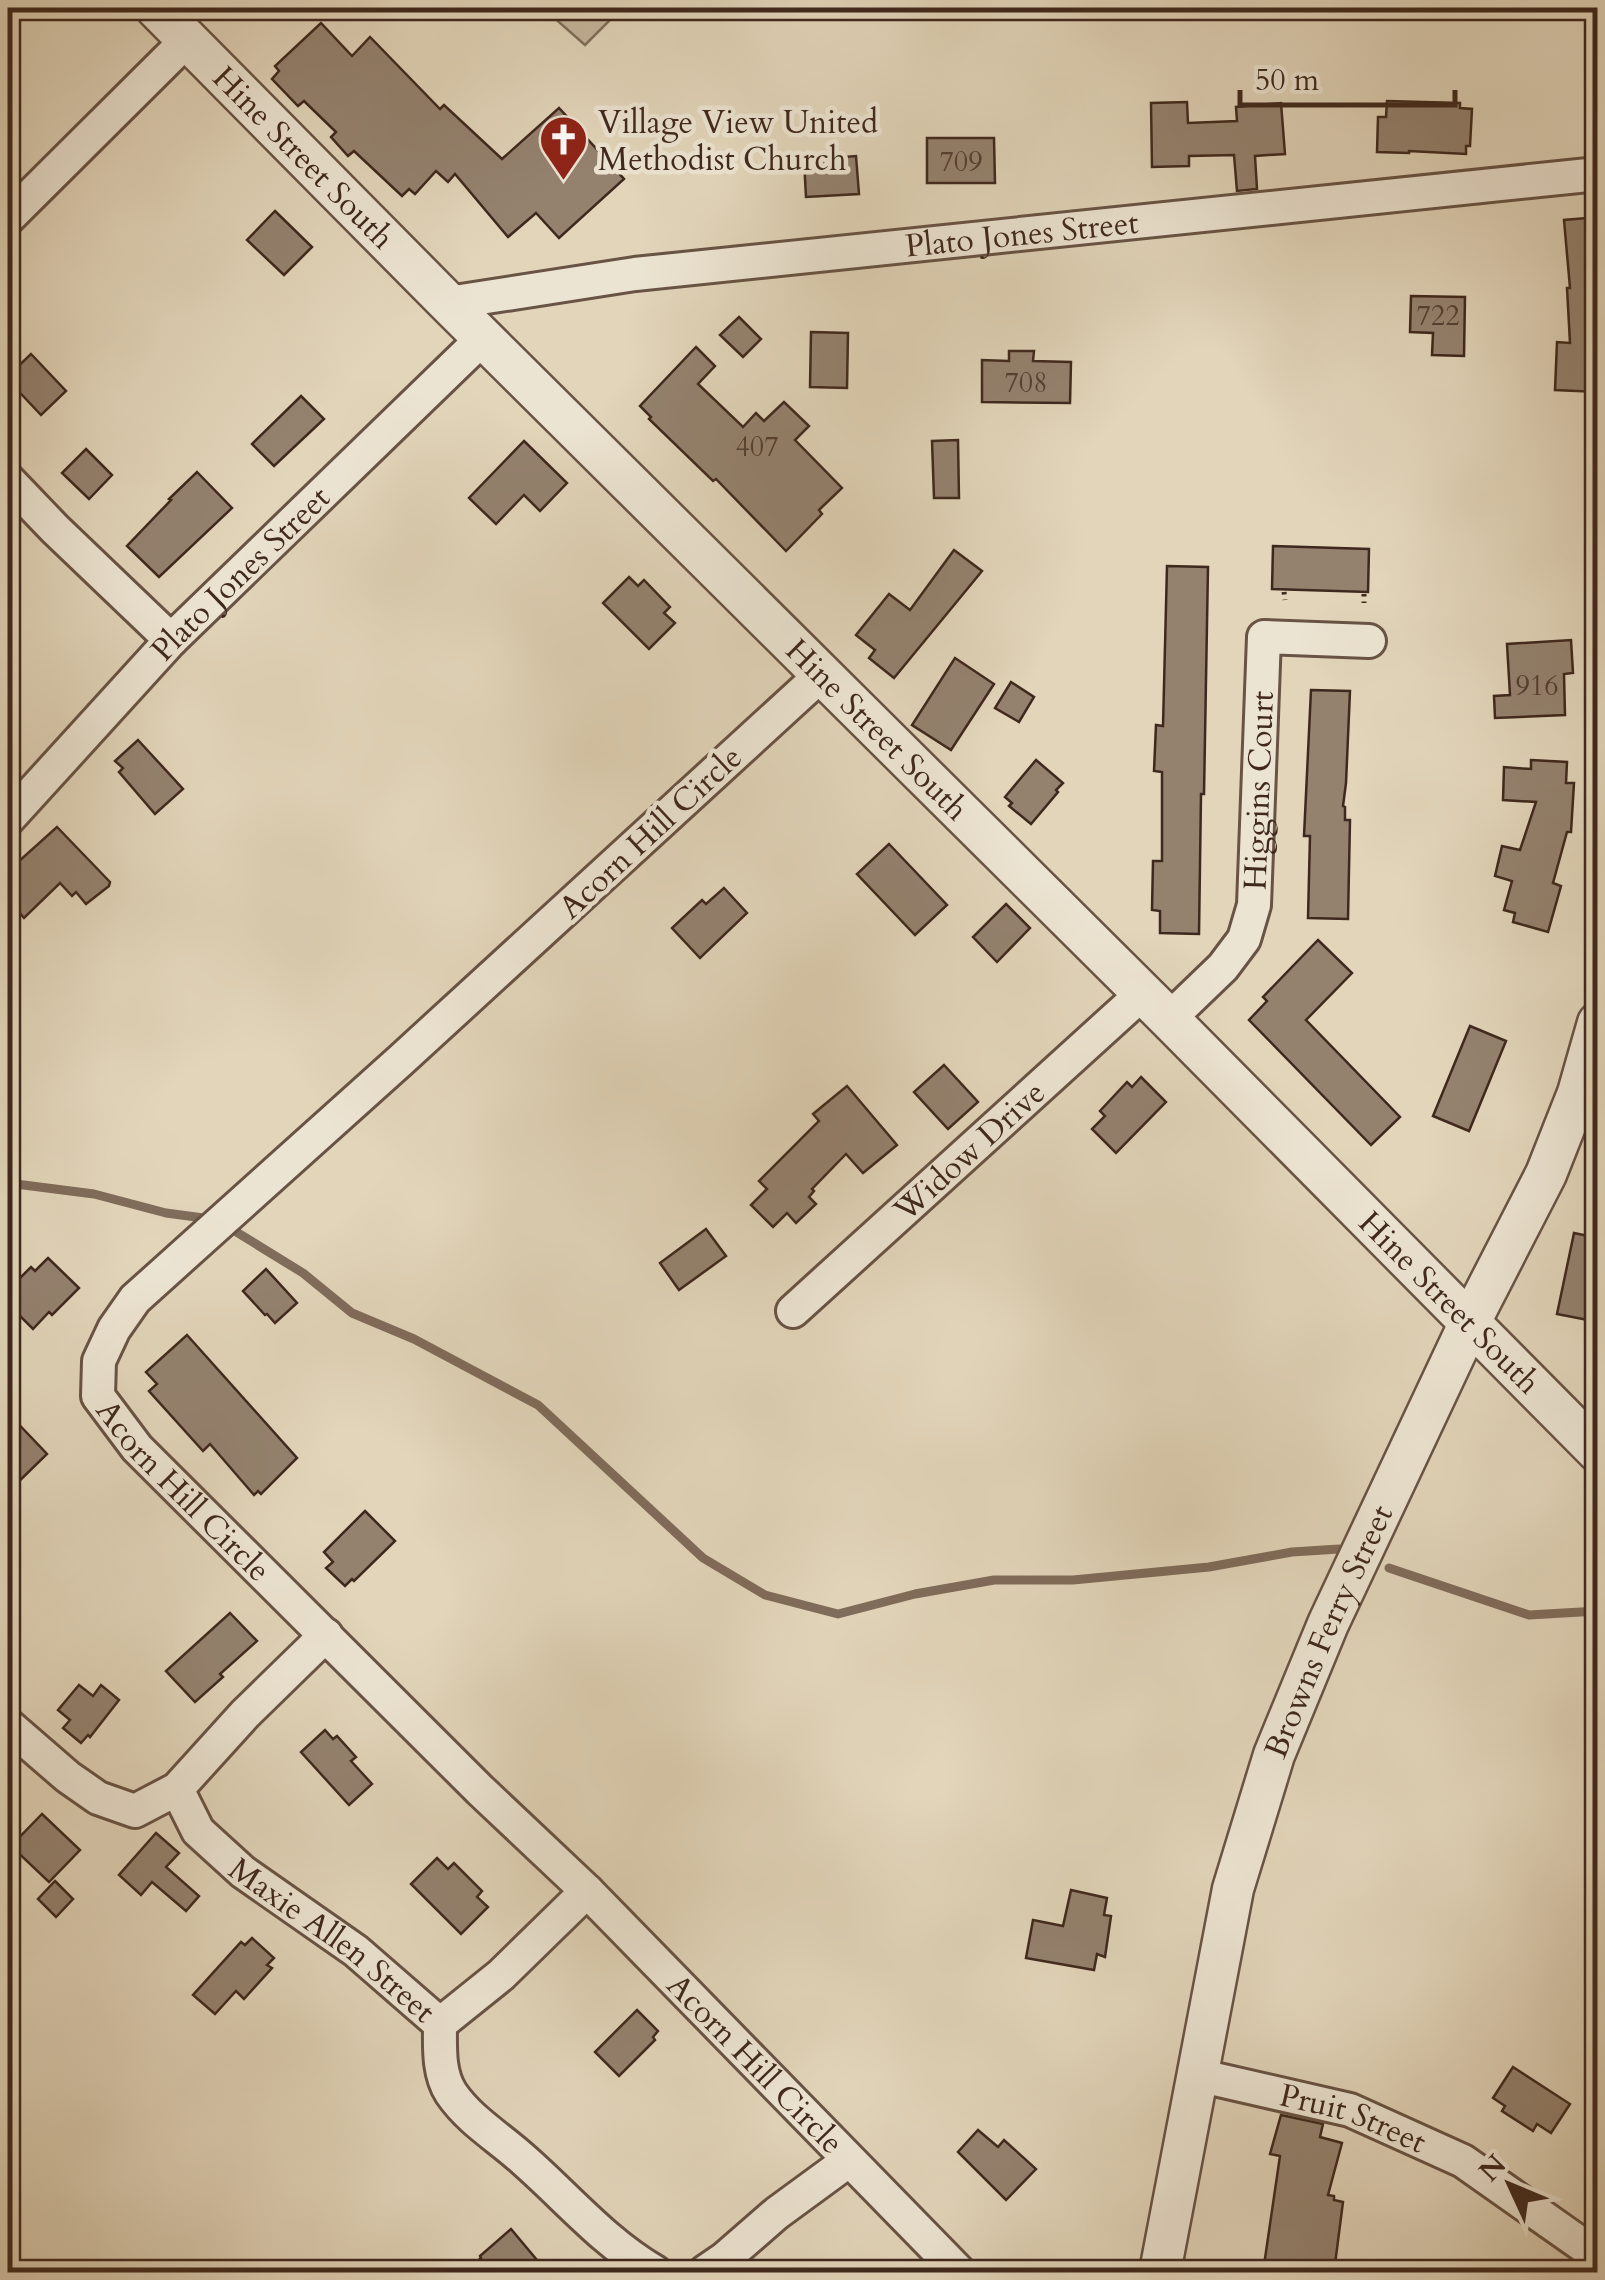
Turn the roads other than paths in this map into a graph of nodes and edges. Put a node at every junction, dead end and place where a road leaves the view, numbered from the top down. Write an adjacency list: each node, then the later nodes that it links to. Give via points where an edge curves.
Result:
1 (156, 8): 2 (street, Hine Street South)
2 (188, 39): 4 (street); 5 (street, Hine Street South)
3 (1598, 174): 5 (street, Plato Jones Street, via 635,274)
4 (8, 218)
5 (448, 303): 6 (street, Hine Street South)
6 (483, 338): 8 (street, Plato Jones Street); 10 (street, Hine Street South)
7 (8, 480): 8 (street)
8 (171, 640): 11 (street, Plato Jones Street)
9 (1369, 641): 12 (street, Higgins Court, via 1264,637 1254,904 1244,939 1223,967)
10 (821, 675): 12 (street, Hine Street South); 18 (street, Acorn Hill Circle, via 135,1299 114,1329 98,1362 98,1396 137,1448)
11 (8, 819)
12 (1156, 1006): 15 (street, Widow Drive); 16 (street, Hine Street South)
13 (1598, 1023): 14 (street, Browns Ferry Street)
14 (1588, 1096): 16 (street, Browns Ferry Street)
15 (794, 1311)
16 (1470, 1322): 17 (street, Hine Street South); 23 (street, Browns Ferry Street, via 1274,1754 1233,1888)
17 (1598, 1452)
18 (326, 1635): 20 (street); 21 (street, Acorn Hill Circle)
19 (8, 1726): 20 (street, via 98,1798 135,1811)
20 (177, 1790): 22 (street, Maxie Allen Street, via 198,1830 232,1861 356,1951)
21 (587, 1891): 22 (street); 24 (street, Acorn Hill Circle)
22 (440, 2024): 26 (street, Maxie Allen Street, via 448,2090 470,2116)
23 (1197, 2075): 25 (street, Pruit Street, via 1350,2110 1463,2161); 29 (street, Browns Ferry Street)
24 (848, 2161): 27 (street); 28 (street, Acorn Hill Circle)
25 (1598, 2256)
26 (655, 2272)
27 (705, 2272)
28 (959, 2272)
29 (1160, 2272)

